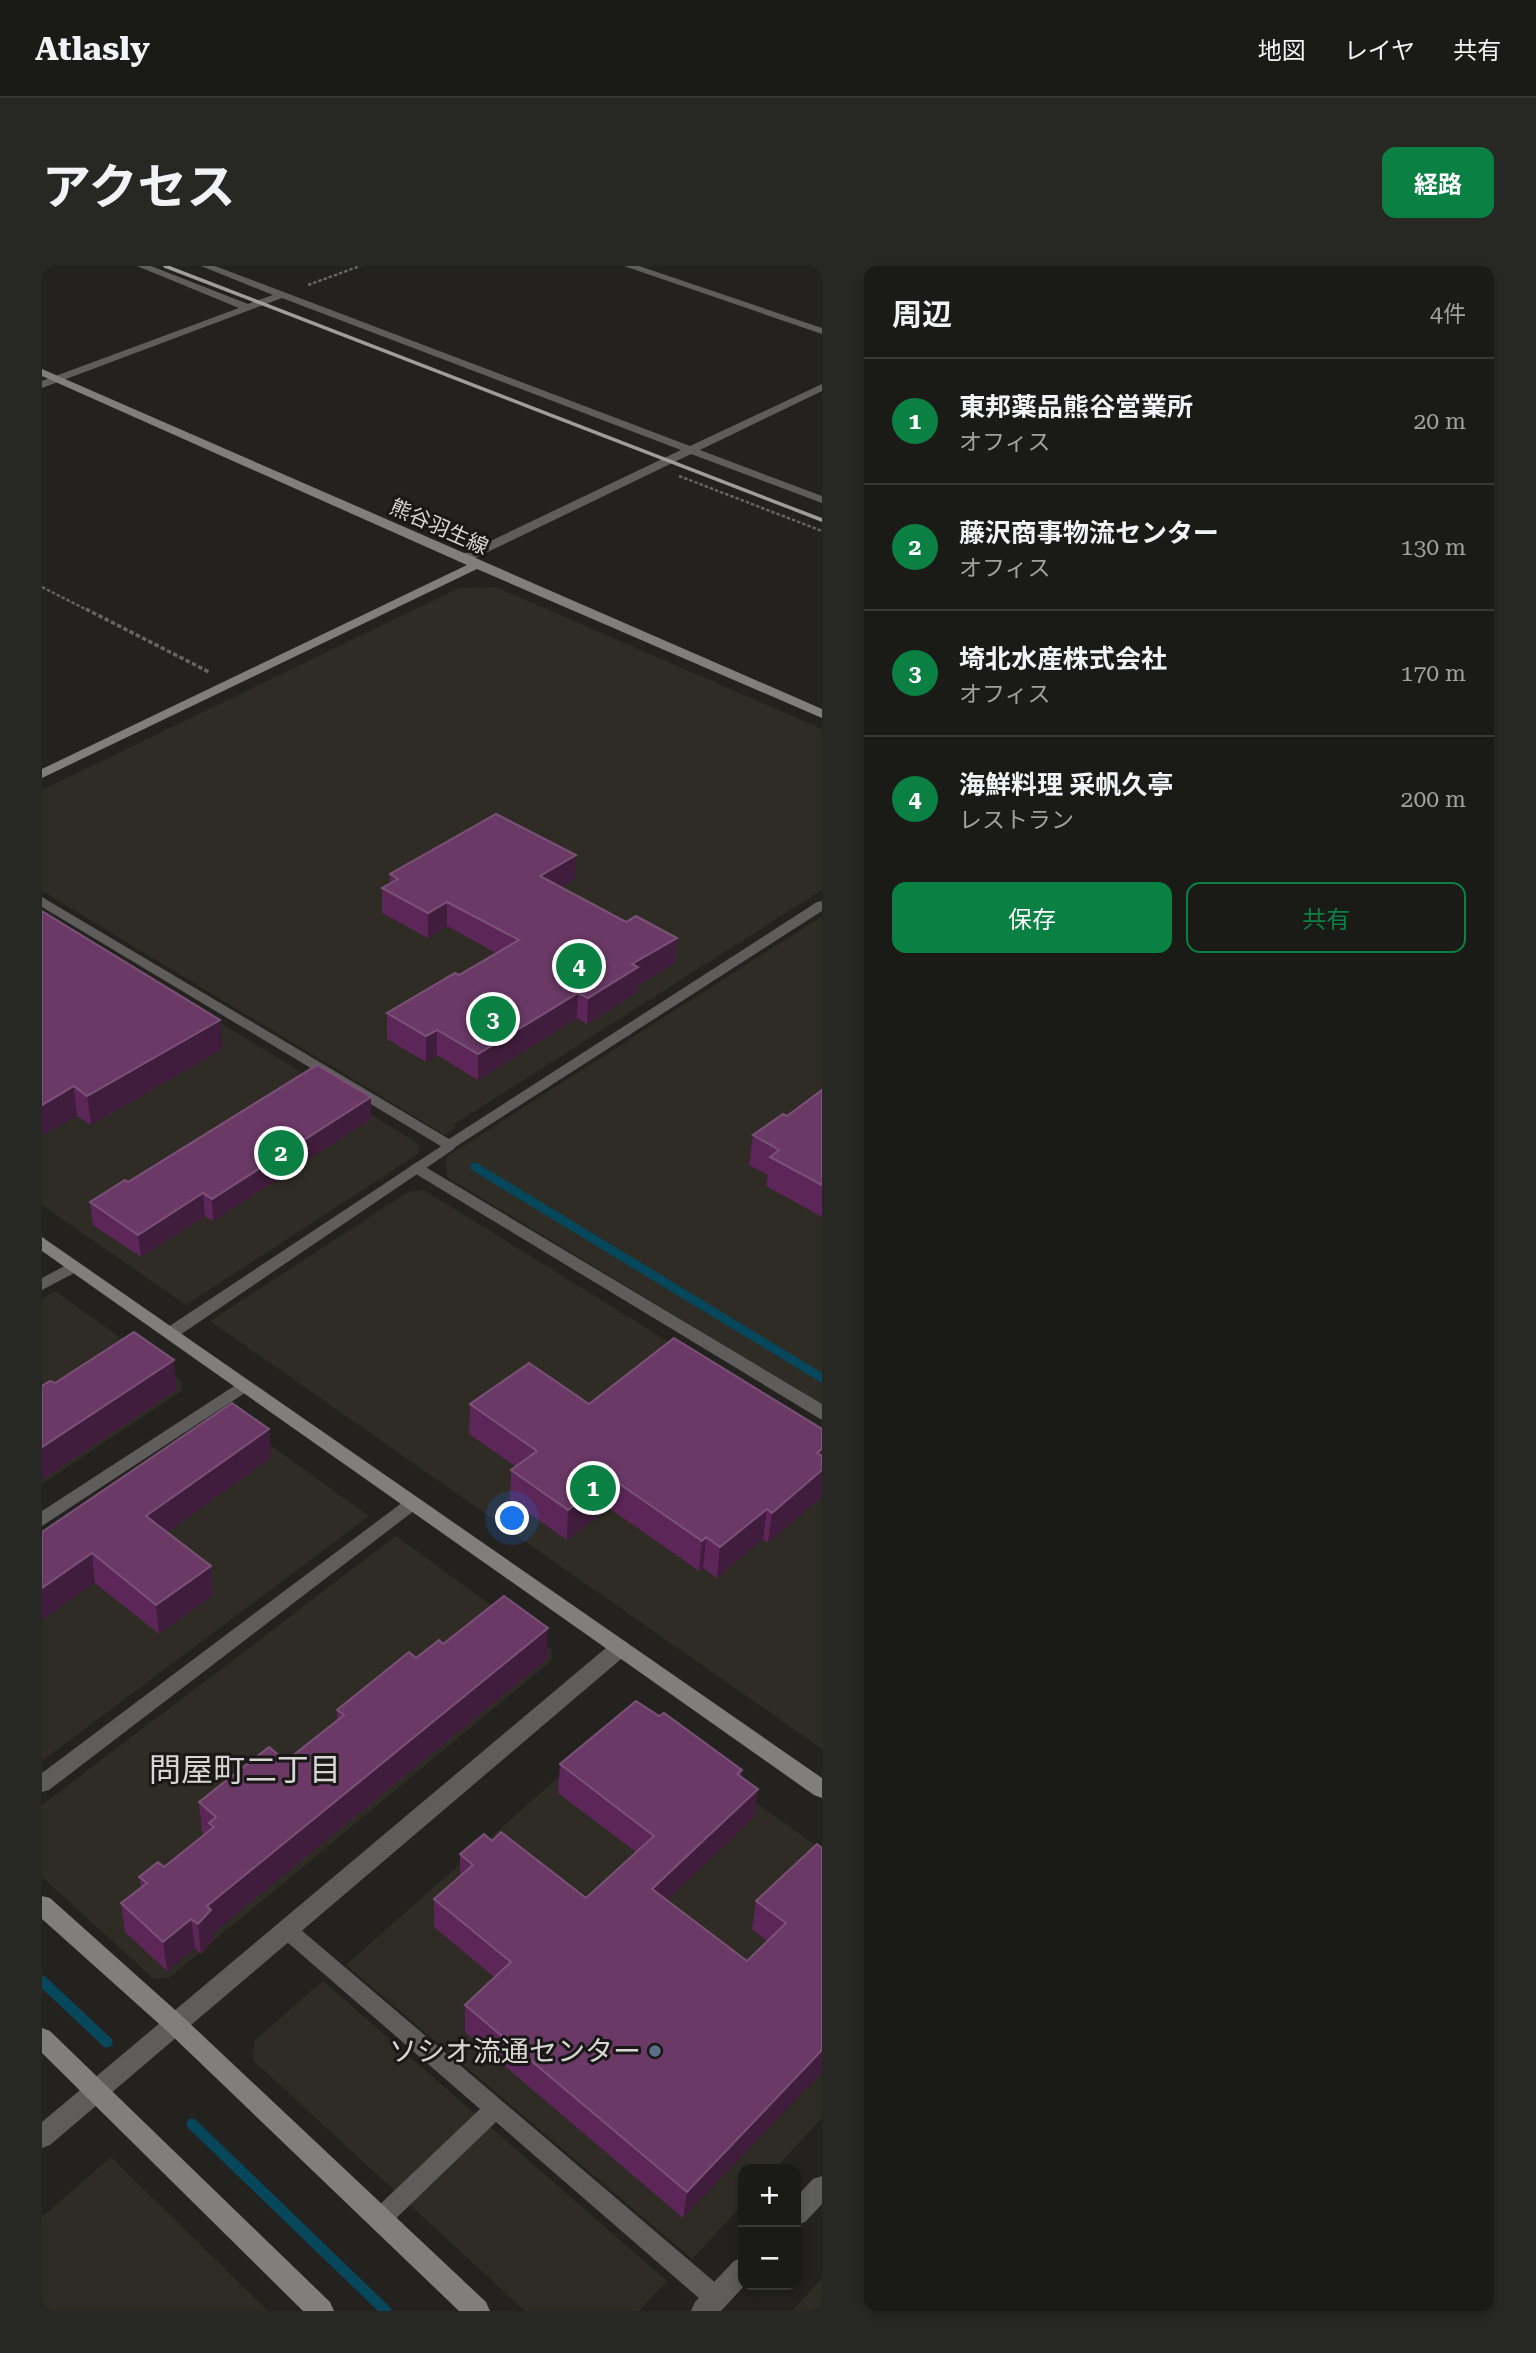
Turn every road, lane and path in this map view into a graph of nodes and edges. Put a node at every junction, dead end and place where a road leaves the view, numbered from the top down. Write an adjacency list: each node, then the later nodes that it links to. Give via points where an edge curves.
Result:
1 (142, 266): 6 (street)
2 (206, 266): 5 (street)
3 (360, 266): 5 (path)
4 (629, 266): 7 (street)
5 (282, 295): 6 (street); 12 (street)
6 (249, 307): 9 (street)
7 (822, 331)
8 (42, 372): 9 (street, 熊谷羽生線)
9 (59, 379): 10 (street); 16 (street, 熊谷羽生線)
10 (42, 385)
11 (822, 387): 12 (street)
12 (690, 450): 13 (street); 14 (street)
13 (656, 467): 15 (path); 16 (street)
14 (822, 500)
15 (822, 531)
16 (463, 559): 17 (street, 熊谷羽生線)
17 (476, 565): 19 (street); 20 (street, 熊谷羽生線)
18 (42, 587): 19 (path)
19 (231, 683): 21 (street)
20 (822, 714)
21 (42, 774)
22 (42, 901): 24 (street)
23 (822, 905): 24 (street)
24 (449, 1146): 25 (lane)
25 (417, 1167): 29 (lane); 31 (street)
26 (42, 1243): 27 (street)
27 (74, 1266): 28 (lane); 29 (street)
28 (42, 1285)
29 (171, 1333): 30 (street)
30 (244, 1385): 32 (street); 33 (lane)
31 (822, 1413)
32 (414, 1503): 34 (street); 35 (lane)
33 (42, 1520)
34 (620, 1648): 36 (street); 38 (street)
35 (42, 1784)
36 (822, 1789)
37 (42, 1905): 39 (street)
38 (286, 1930): 39 (street); 42 (lane)
39 (175, 2024): 41 (street); 46 (street)
40 (42, 2038): 41 (street)
41 (96, 2091): 43 (street); 49 (street)
42 (495, 2109): 46 (lane); 48 (lane)
43 (42, 2137)
44 (822, 2187): 45 (street)
45 (801, 2209)
46 (380, 2219): 50 (street)
47 (738, 2275): 48 (street)
48 (710, 2305)
49 (321, 2311)
50 (477, 2311)

